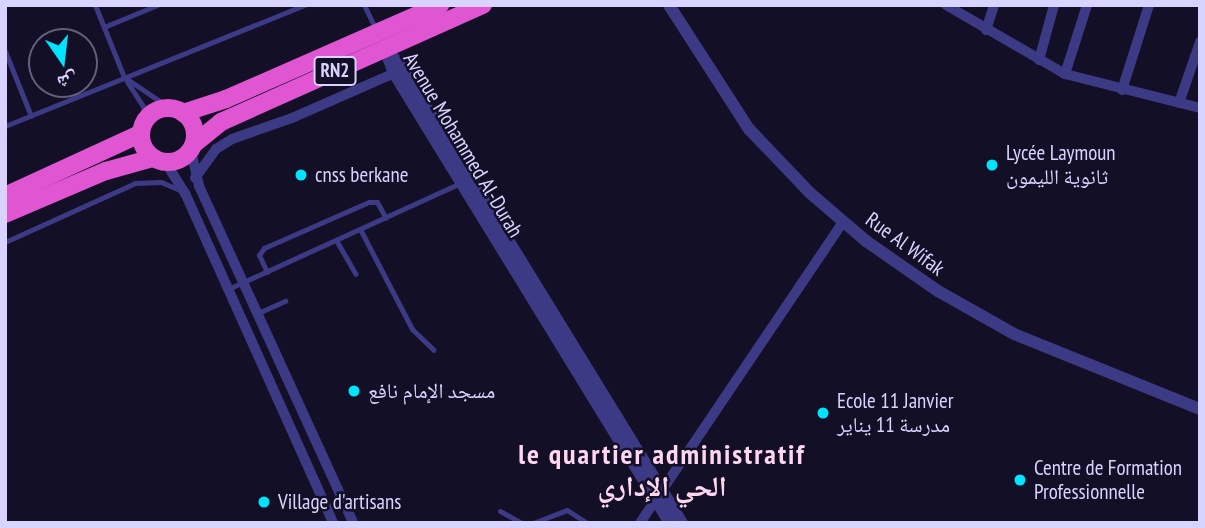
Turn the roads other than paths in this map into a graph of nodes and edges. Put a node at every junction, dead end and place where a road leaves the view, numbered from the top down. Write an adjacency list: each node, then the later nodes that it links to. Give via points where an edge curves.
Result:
1 (94, 5): 13 (lane)
2 (157, 5): 13 (lane)
3 (304, 5): 21 (lane)
4 (364, 5): 15 (lane)
5 (440, 5): 15 (highway, RN2)
6 (482, 5): 15 (highway, RN2)
7 (669, 5): 37 (street, Rue Al Wifak, via 749,129)
8 (946, 5): 14 (street)
9 (994, 5): 14 (street)
10 (1054, 5): 18 (street)
11 (1087, 5): 20 (street)
12 (1149, 5): 22 (street)
13 (104, 27): 21 (lane)
14 (986, 30): 18 (street)
15 (382, 41): 19 (street, Avenue Mohammed Al-Durah); 25 (highway, RN2, via 226,99); 29 (highway, RN2, via 221,122)
16 (1200, 42): 23 (street)
17 (5, 51): 26 (lane)
18 (1039, 60): 20 (street)
19 (399, 71): 31 (street, via 232,139 216,149); 32 (street, Avenue Mohammed Al-Durah)
20 (1065, 74): 22 (street)
21 (124, 77): 25 (lane); 26 (lane); 28 (lane, via 144,106)
22 (1122, 90): 23 (street)
23 (1179, 103): 24 (street)
24 (1200, 108)
25 (176, 111): 28 (highway, RN2, via 156,111); 29 (highway, via 192,124)
26 (31, 116): 27 (lane)
27 (5, 126)
28 (143, 127): 30 (highway, via 143,148); 34 (highway, RN2)
29 (192, 148): 30 (highway, RN2, via 180,160); 31 (street)
30 (159, 160): 33 (street); 35 (highway, RN2, via 106,171)
31 (195, 178): 43 (street)
32 (466, 180): 36 (lane); 49 (street, Avenue Mohammed Al-Durah)
33 (185, 194): 40 (lane, via 161,182 135,183); 44 (street)
34 (5, 196)
35 (5, 214)
36 (386, 218): 38 (lane); 41 (lane, via 377,202 369,202 264,248 259,255)
37 (843, 222): 48 (street, Rue Al Wifak, via 913,275 988,320); 49 (street)
38 (360, 229): 39 (lane); 47 (lane, via 412,329)
39 (336, 240): 41 (lane); 42 (lane)
40 (5, 242)
41 (267, 272): 43 (lane)
42 (356, 274)
43 (244, 282): 44 (lane); 46 (street)
44 (228, 290): 51 (street)
45 (285, 301): 46 (lane)
46 (258, 313): 52 (street)
47 (434, 350)
48 (1200, 410)
49 (659, 494): 56 (street); 57 (street, Avenue Mohammed Al-Durah); 58 (street, Avenue Mohammed Al-Durah)
50 (500, 511): 53 (lane)
51 (332, 523)
52 (352, 523)
53 (522, 523)
54 (533, 523): 55 (lane, via 567,510)
55 (587, 523)
56 (640, 523)
57 (670, 523)
58 (682, 523)

